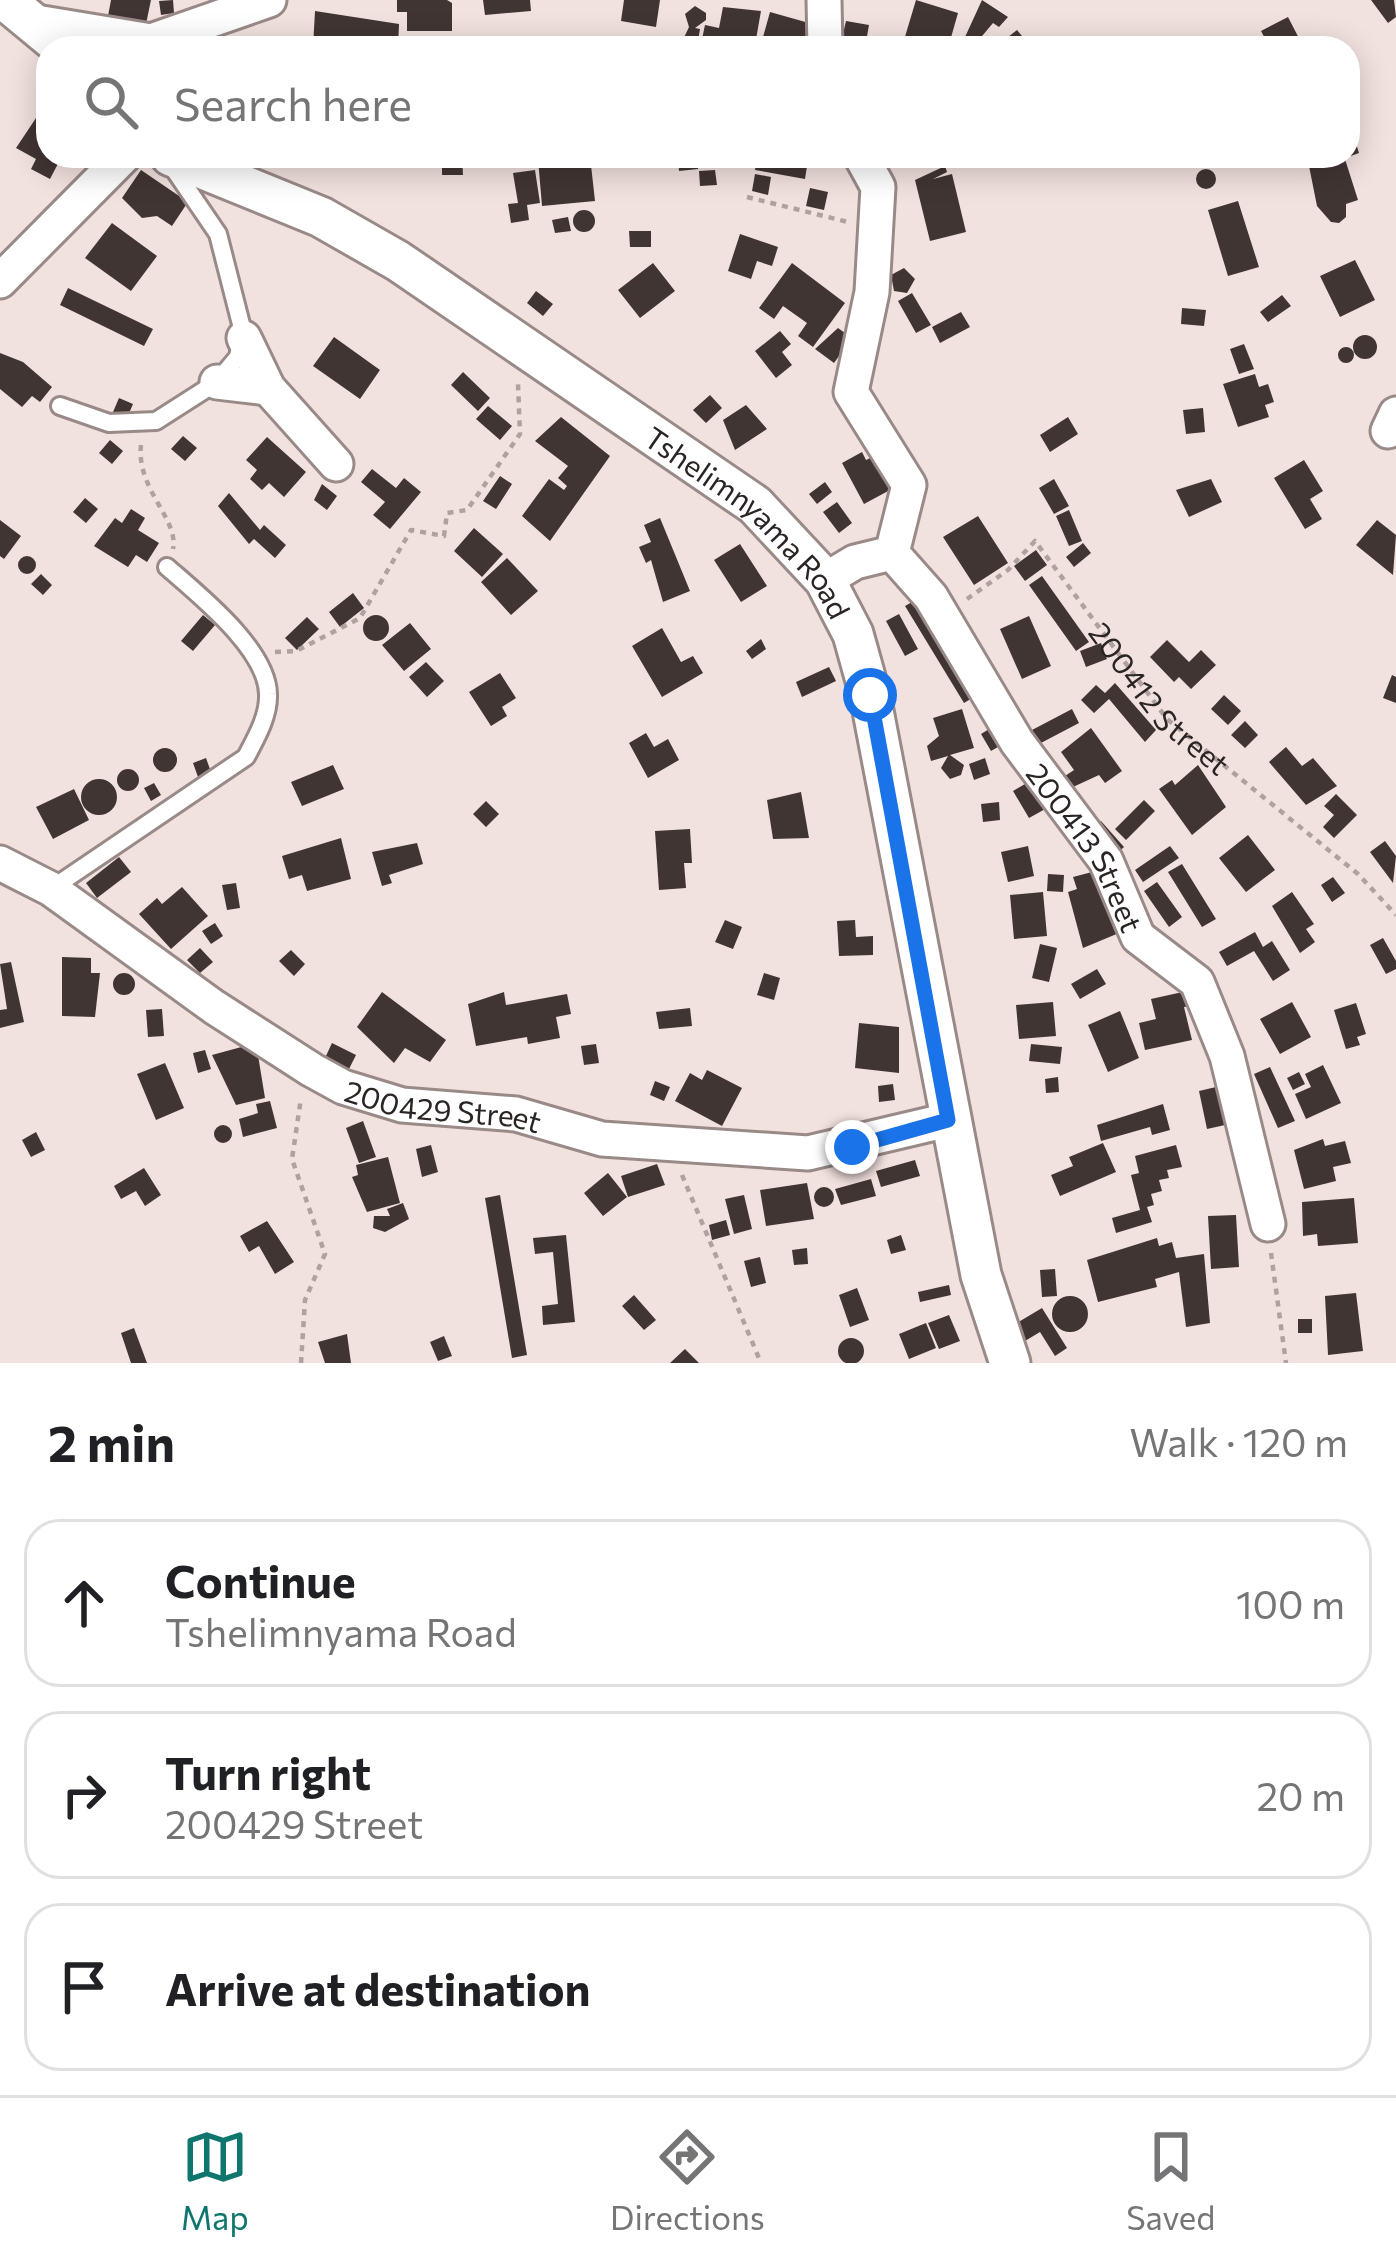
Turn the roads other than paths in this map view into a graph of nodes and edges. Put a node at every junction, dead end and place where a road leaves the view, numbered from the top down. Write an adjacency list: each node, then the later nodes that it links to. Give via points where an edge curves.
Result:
1 (269, 0): 5 (street)
2 (824, 0): 6 (street)
3 (35, 23): 4 (street)
4 (119, 36)
5 (165, 36)
6 (825, 36)
7 (112, 168): 11 (street)
8 (177, 168): 12 (lane, via 218,234)
9 (199, 168): 19 (street, Tshelimnyama Road, via 321,217 398,261 754,506)
10 (868, 168): 17 (street, via 878,187 872,292 851,392 909,484)
11 (0, 280)
12 (244, 338): 13 (lane); 14 (street)
13 (217, 382): 14 (street); 15 (lane, via 156,421 109,423)
14 (268, 388): 16 (street)
15 (60, 406)
16 (336, 464)
17 (892, 553): 19 (street); 23 (street, 200413 Street, via 1106,861 1138,937 1197,982 1226,1056)
18 (167, 567): 21 (lane, via 250,652 269,697 246,757)
19 (824, 580): 22 (street, Tshelimnyama Road, via 853,634 870,695)
20 (0, 863): 21 (street, 200429 Street)
21 (50, 889): 22 (street, 200429 Street, via 325,1077 401,1105 516,1114 602,1139 808,1154)
22 (948, 1120): 24 (street, Tshelimnyama Road, via 981,1275)
23 (1268, 1223)
24 (1010, 1363)

